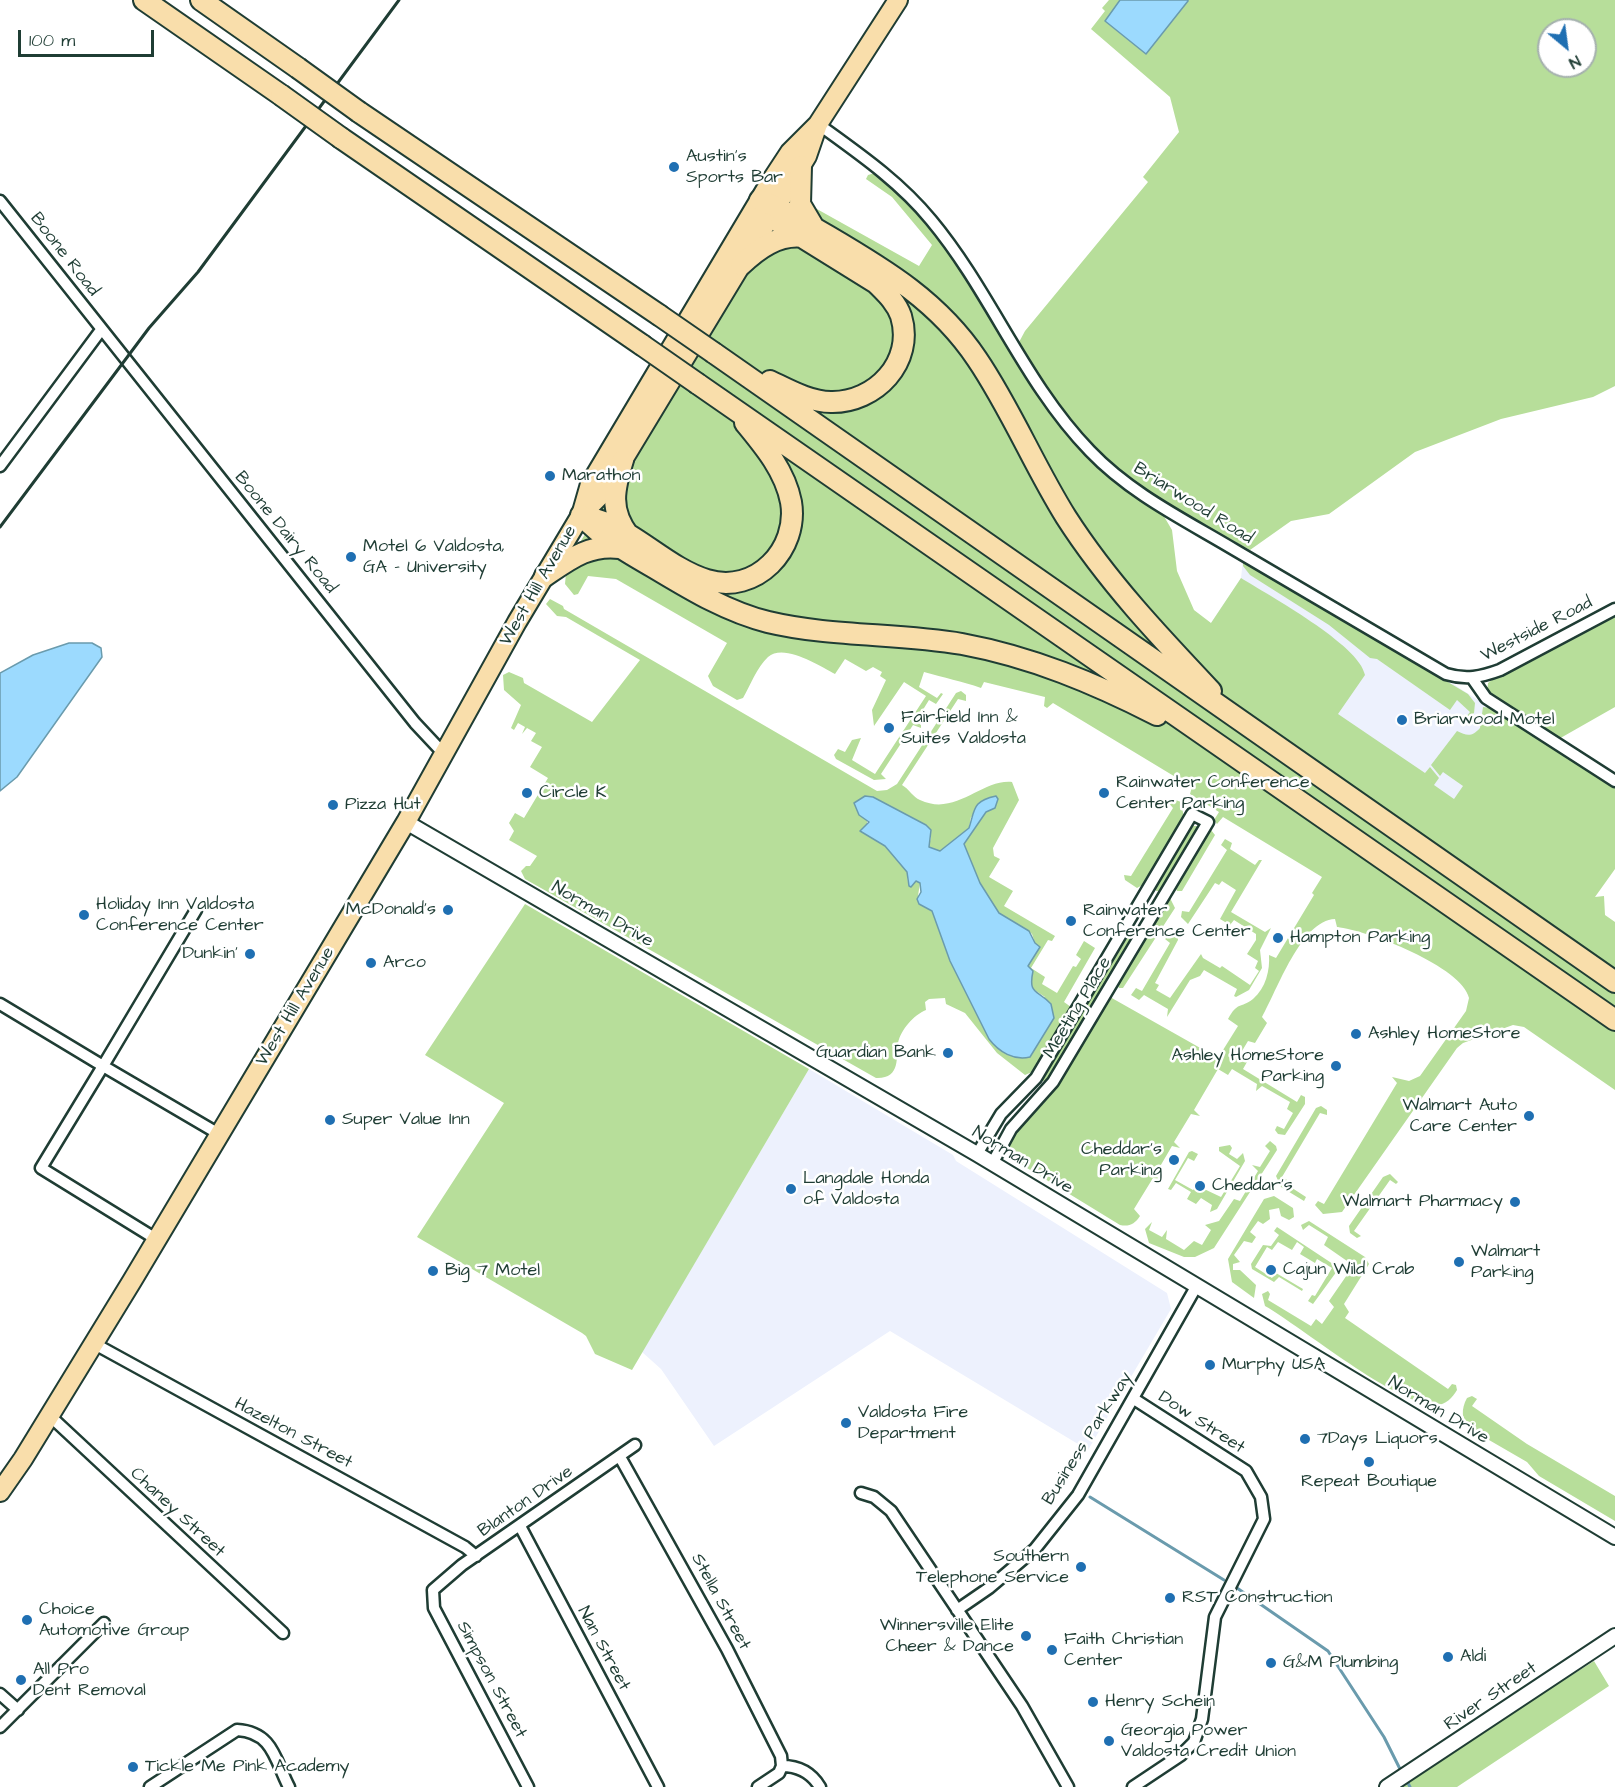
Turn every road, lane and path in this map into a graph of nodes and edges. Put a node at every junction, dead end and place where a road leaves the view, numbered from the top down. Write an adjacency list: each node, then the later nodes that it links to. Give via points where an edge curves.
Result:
1 (144, 0): 12 (highway, bridge)
2 (201, 0): 11 (highway, bridge)
3 (898, 0): 4 (highway, West Hill Avenue)
4 (818, 124): 5 (highway, West Hill Avenue); 7 (highway, West Hill Avenue, via 790,152); 19 (street, Briarwood Road, via 894,181 932,221 1052,405 1089,451 1117,476 1154,502 1446,674)
5 (801, 166): 7 (highway, West Hill Avenue); 8 (highway, via 800,204)
6 (0, 201): 10 (street, Boone Road)
7 (769, 207): 8 (highway); 9 (highway, West Hill Avenue); 15 (highway, West Hill Avenue, via 590,484)
8 (809, 233): 9 (highway, via 779,239 759,249); 11 (highway, via 876,283 892,300 901,317 903,336 891,374 869,394 852,401 830,402 784,388); 20 (highway, via 913,288 956,330 984,369 1051,492 1097,562 1168,646)
9 (741, 265): 13 (highway, West Hill Avenue)
10 (101, 330): 14 (street); 21 (street, Boone Dairy Road, via 407,713)
11 (714, 353): 20 (highway)
12 (732, 408): 16 (highway, via 770,456 786,486 791,527 777,558 763,572 747,580 717,582); 22 (highway)
13 (623, 460): 15 (highway, West Hill Avenue, via 602,494); 16 (highway, via 613,500)
14 (0, 466)
15 (581, 515): 16 (highway, via 594,530); 17 (highway, West Hill Avenue)
16 (625, 542): 17 (highway, via 589,549); 22 (highway, via 712,602 766,622 962,644 1046,665 1115,693)
17 (545, 576): 21 (highway, West Hill Avenue)
18 (1615, 609): 19 (street, Westside Road, via 1500,670)
19 (1473, 678): 23 (street, via 1478,689 1495,705)
20 (1242, 723): 26 (highway)
21 (445, 755): 24 (highway, West Hill Avenue)
22 (1237, 759): 28 (highway)
23 (1615, 781)
24 (406, 822): 30 (highway, West Hill Avenue); 31 (street, Norman Drive)
25 (196, 909): 29 (street)
26 (1615, 982)
27 (0, 1004): 29 (street)
28 (1615, 1020)
29 (103, 1066): 30 (street); 33 (street, via 41,1168)
30 (219, 1134): 33 (highway, West Hill Avenue)
31 (977, 1154): 32 (street, Norman Drive); 32 (street, Meeting Place, via 1001,1114 1036,1078 1192,814 1208,822 1053,1082 1011,1129)
32 (992, 1164): 34 (street, Norman Drive)
33 (156, 1239): 35 (highway, West Hill Avenue)
34 (1196, 1287): 36 (street, Business Parkway); 43 (street, Norman Drive)
35 (93, 1344): 37 (highway, West Hill Avenue); 44 (street, Hazelton Street)
36 (1134, 1399): 46 (street, Business Parkway, via 1078,1495 1035,1549); 61 (street, Dow Street, via 1246,1471 1261,1497 1264,1519 1215,1617 1202,1719 1194,1742)
37 (50, 1416): 40 (highway, West Hill Avenue); 48 (street, Chaney Street)
38 (635, 1445): 39 (street, Blanton Drive)
39 (620, 1457): 42 (street, Blanton Drive); 53 (street, Stella Street, via 727,1649 781,1756)
40 (0, 1492)
41 (861, 1493): 46 (street, via 874,1497 891,1511)
42 (520, 1526): 44 (street, Blanton Drive); 57 (street, Nan Street)
43 (1613, 1535)
44 (476, 1556): 45 (street, Blanton Drive)
45 (436, 1587): 56 (street, Simpson Street, via 434,1608)
46 (957, 1610): 60 (street, via 1022,1706)
47 (104, 1623): 51 (street)
48 (282, 1633)
49 (1615, 1636): 62 (street, River Street)
50 (0, 1694): 51 (street)
51 (18, 1710): 52 (street)
52 (0, 1727)
53 (782, 1766): 58 (street, via 779,1773); 59 (street, via 796,1766)
54 (150, 1787): 55 (street, via 237,1730 251,1731 266,1740)
55 (289, 1787)
56 (528, 1787)
57 (658, 1787)
58 (758, 1787)
59 (820, 1787)
60 (1068, 1787)
61 (1132, 1787)
62 (1387, 1787)

